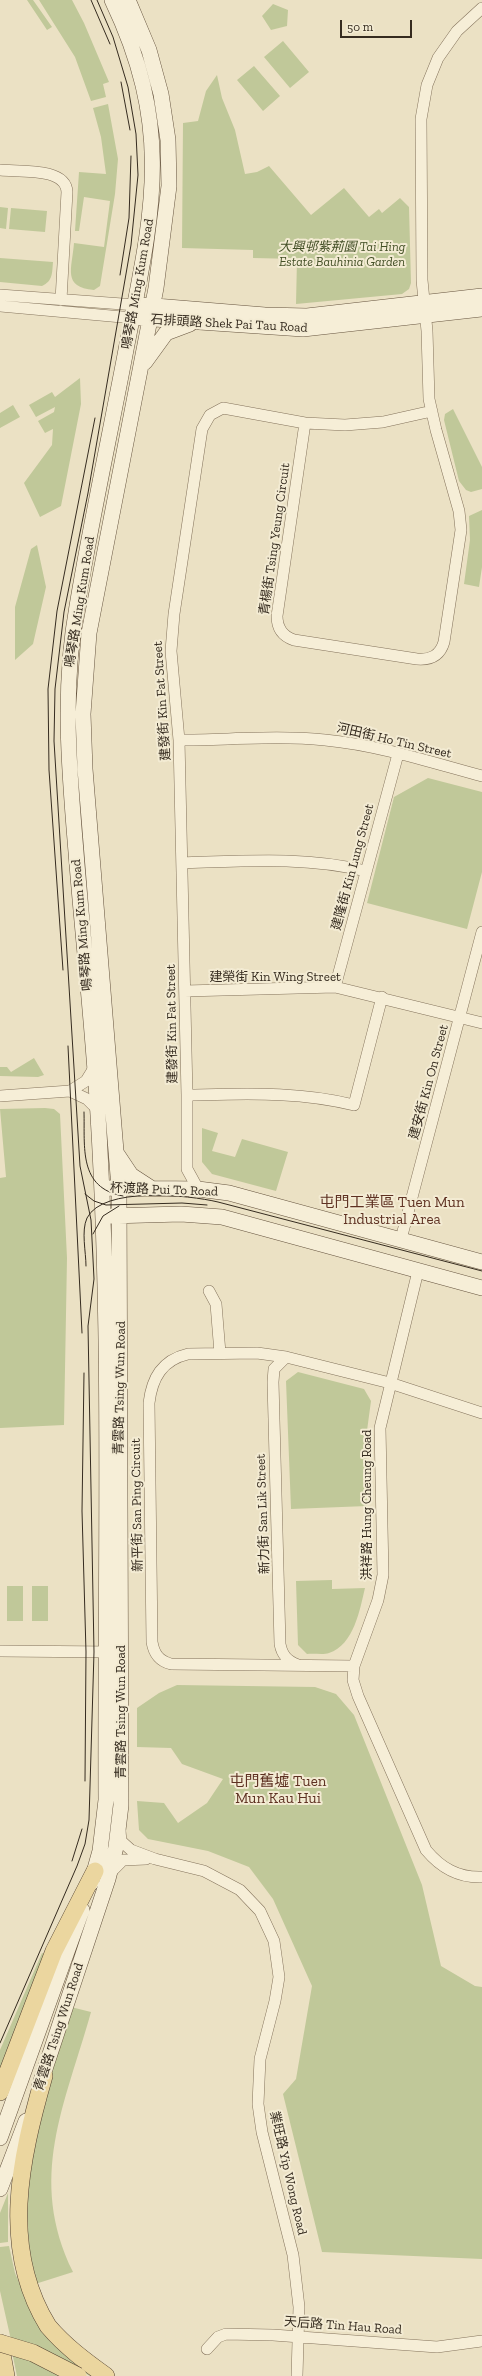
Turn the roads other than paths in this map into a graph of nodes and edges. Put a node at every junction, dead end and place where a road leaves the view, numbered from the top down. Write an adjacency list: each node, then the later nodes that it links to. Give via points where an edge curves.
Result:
1 (112, 0): 11 (main road, 鳴琴路 Ming Kum Road, via 142,76 153,141 152,208)
2 (128, 0): 12 (main road, 鳴琴路 Ming Kum Road, via 156,72 168,140 167,210)
3 (482, 8): 9 (street, 青楊街 Tsing Yeung Circuit, via 461,27 444,49 430,76 422,102 421,214)
4 (0, 170): 7 (street, via 56,175 66,183)
5 (0, 295): 7 (street, 石排頭路 Shek Pai Tau Road)
6 (482, 296): 9 (main road, 石排頭路 Shek Pai Tau Road)
7 (61, 300): 11 (street, 石排頭路 Shek Pai Tau Road)
8 (0, 306): 11 (street, 石排頭路 Shek Pai Tau Road)
9 (425, 309): 10 (main road, 石排頭路 Shek Pai Tau Road); 12 (main road, 石排頭路 Shek Pai Tau Road, via 307,316); 13 (main road, 石排頭路 Shek Pai Tau Road, via 303,330); 15 (street, 青楊街 Tsing Yeung Circuit)
10 (482, 309)
11 (134, 311): 12 (main road, 石排頭路 Shek Pai Tau Road); 28 (main road, 鳴琴路 Ming Kum Road, via 77,603 67,686 69,770)
12 (151, 312): 13 (main road, 石排頭路 Shek Pai Tau Road); 14 (main road, 鳴琴路 Ming Kum Road)
13 (196, 323): 14 (main road, via 166,333)
14 (141, 368): 33 (main road, 鳴琴路 Ming Kum Road, via 93,606 84,687 85,762)
15 (432, 411): 16 (street, 建發街 Kin Fat Street, via 399,420 366,424); 16 (street, 青楊街 Tsing Yeung Circuit, via 457,503 460,530 444,642 438,653 426,659 294,640 280,630 277,616)
16 (305, 422): 17 (street, 建發街 Kin Fat Street, via 223,408 210,415 204,424 172,631 171,651)
17 (179, 740): 18 (street, 河田街 Ho Tin Street, via 311,739 357,744); 20 (street, 建發街 Kin Fat Street)
18 (398, 754): 19 (street, 河田街 Ho Tin Street); 21 (street, 建隆街 Kin Lung Street)
19 (482, 776)
20 (182, 863): 21 (street, via 306,861); 24 (street, 建發街 Kin Fat Street)
21 (366, 870): 23 (street, 建隆街 Kin Lung Street)
22 (482, 932): 26 (street, 建安街 Kin On Street)
23 (335, 987): 24 (street, 建榮街 Kin Wing Street); 25 (street, 建榮街 Kin Wing Street)
24 (185, 991): 31 (street, 建發街 Kin Fat Street)
25 (382, 998): 26 (street, 建榮街 Kin Wing Street); 31 (street, via 354,1105 278,1093)
26 (460, 1018): 27 (street, 建榮街 Kin Wing Street); 40 (street, 建安街 Kin On Street)
27 (482, 1023)
28 (94, 1068): 29 (street, via 86,1081); 32 (main road, 鳴琴路 Ming Kum Road)
29 (70, 1091): 30 (street); 32 (street, via 87,1099)
30 (0, 1096)
31 (187, 1096): 37 (street, 建發街 Kin Fat Street, via 187,1169)
32 (98, 1110): 34 (main road, 鳴琴路 Ming Kum Road)
33 (117, 1153): 35 (main road, 鳴琴路 Ming Kum Road); 36 (main road, via 131,1175)
34 (102, 1188): 35 (main road, 杯渡路 Pui To Road); 38 (main road, 鳴琴路 Ming Kum Road)
35 (119, 1188): 36 (main road, 杯渡路 Pui To Road); 39 (main road, 鳴琴路 Ming Kum Road)
36 (151, 1188): 37 (main road, 杯渡路 Pui To Road)
37 (198, 1189): 40 (main road, 杯渡路 Pui To Road, via 229,1193)
38 (103, 1216): 39 (main road, 杯渡路 Pui To Road); 50 (main road, 青雲路 Tsing Wun Road, via 107,1426)
39 (119, 1216): 42 (main road, 杯渡路 Pui To Road, via 180,1214 222,1217); 51 (main road, 青雲路 Tsing Wun Road)
40 (401, 1239): 41 (main road, 杯渡路 Pui To Road)
41 (482, 1262)
42 (418, 1271): 43 (main road, 杯渡路 Pui To Road); 47 (street, 洪祥路 Hung Cheung Road)
43 (482, 1288)
44 (209, 1291): 45 (street, via 216,1304)
45 (220, 1353): 46 (street, 新平街 San Ping Circuit, via 257,1353); 52 (street, 新平街 San Ping Circuit, via 188,1354 173,1359 159,1372 151,1389 149,1403 153,1648 158,1657 171,1664)
46 (286, 1357): 47 (street, 新平街 San Ping Circuit); 52 (street, 新力街 San Lik Street, via 278,1364 273,1376 280,1644 287,1659)
47 (390, 1383): 48 (street, 新平街 San Ping Circuit); 53 (street, 洪祥路 Hung Cheung Road, via 380,1434 383,1575 378,1600)
48 (482, 1413)
49 (0, 1651): 50 (street)
50 (106, 1652): 51 (street); 56 (main road, 青雲路 Tsing Wun Road, via 106,1800)
51 (121, 1652): 54 (main road, 青雲路 Tsing Wun Road, via 122,1779)
52 (300, 1666): 53 (street, 新平街 San Ping Circuit)
53 (354, 1666): 57 (street, 洪祥路 Hung Cheung Road, via 353,1680 358,1696 426,1850 444,1868 455,1873)
54 (119, 1828): 55 (street, 業旺路 Yip Wong Road, via 121,1841 126,1847); 56 (main road, 青雲路 Tsing Wun Road)
55 (155, 1859): 56 (street, 業旺路 Yip Wong Road, via 123,1860); 62 (street, 業旺路 Yip Wong Road, via 204,1871 232,1884 254,1903 265,1919 274,1941 279,1977 276,2001 260,2059 258,2104 262,2132 293,2255 299,2307)
56 (102, 1873): 58 (main road, 青雲路 Tsing Wun Road); 59 (main road, via 54,1952); 60 (main road, 青雲路 Tsing Wun Road)
57 (482, 1877)
58 (44, 2076): 61 (main road, 青雲路 Tsing Wun Road); 68 (main road, via 14,2184 12,2214 16,2252 28,2291 42,2318 72,2350)
59 (0, 2092)
60 (0, 2138)
61 (0, 2188)
62 (299, 2337): 63 (street, 天后路 Tin Hau Road, via 437,2347); 65 (street, 天后路 Tin Hau Road, via 226,2334 218,2337); 69 (street, 業旺路 Yip Wong Road)
63 (482, 2341)
64 (0, 2343): 66 (main road); 67 (main road, bridge, via 33,2352)
65 (207, 2349)
66 (6, 2376)
67 (78, 2376)
68 (106, 2376)
69 (297, 2376)

